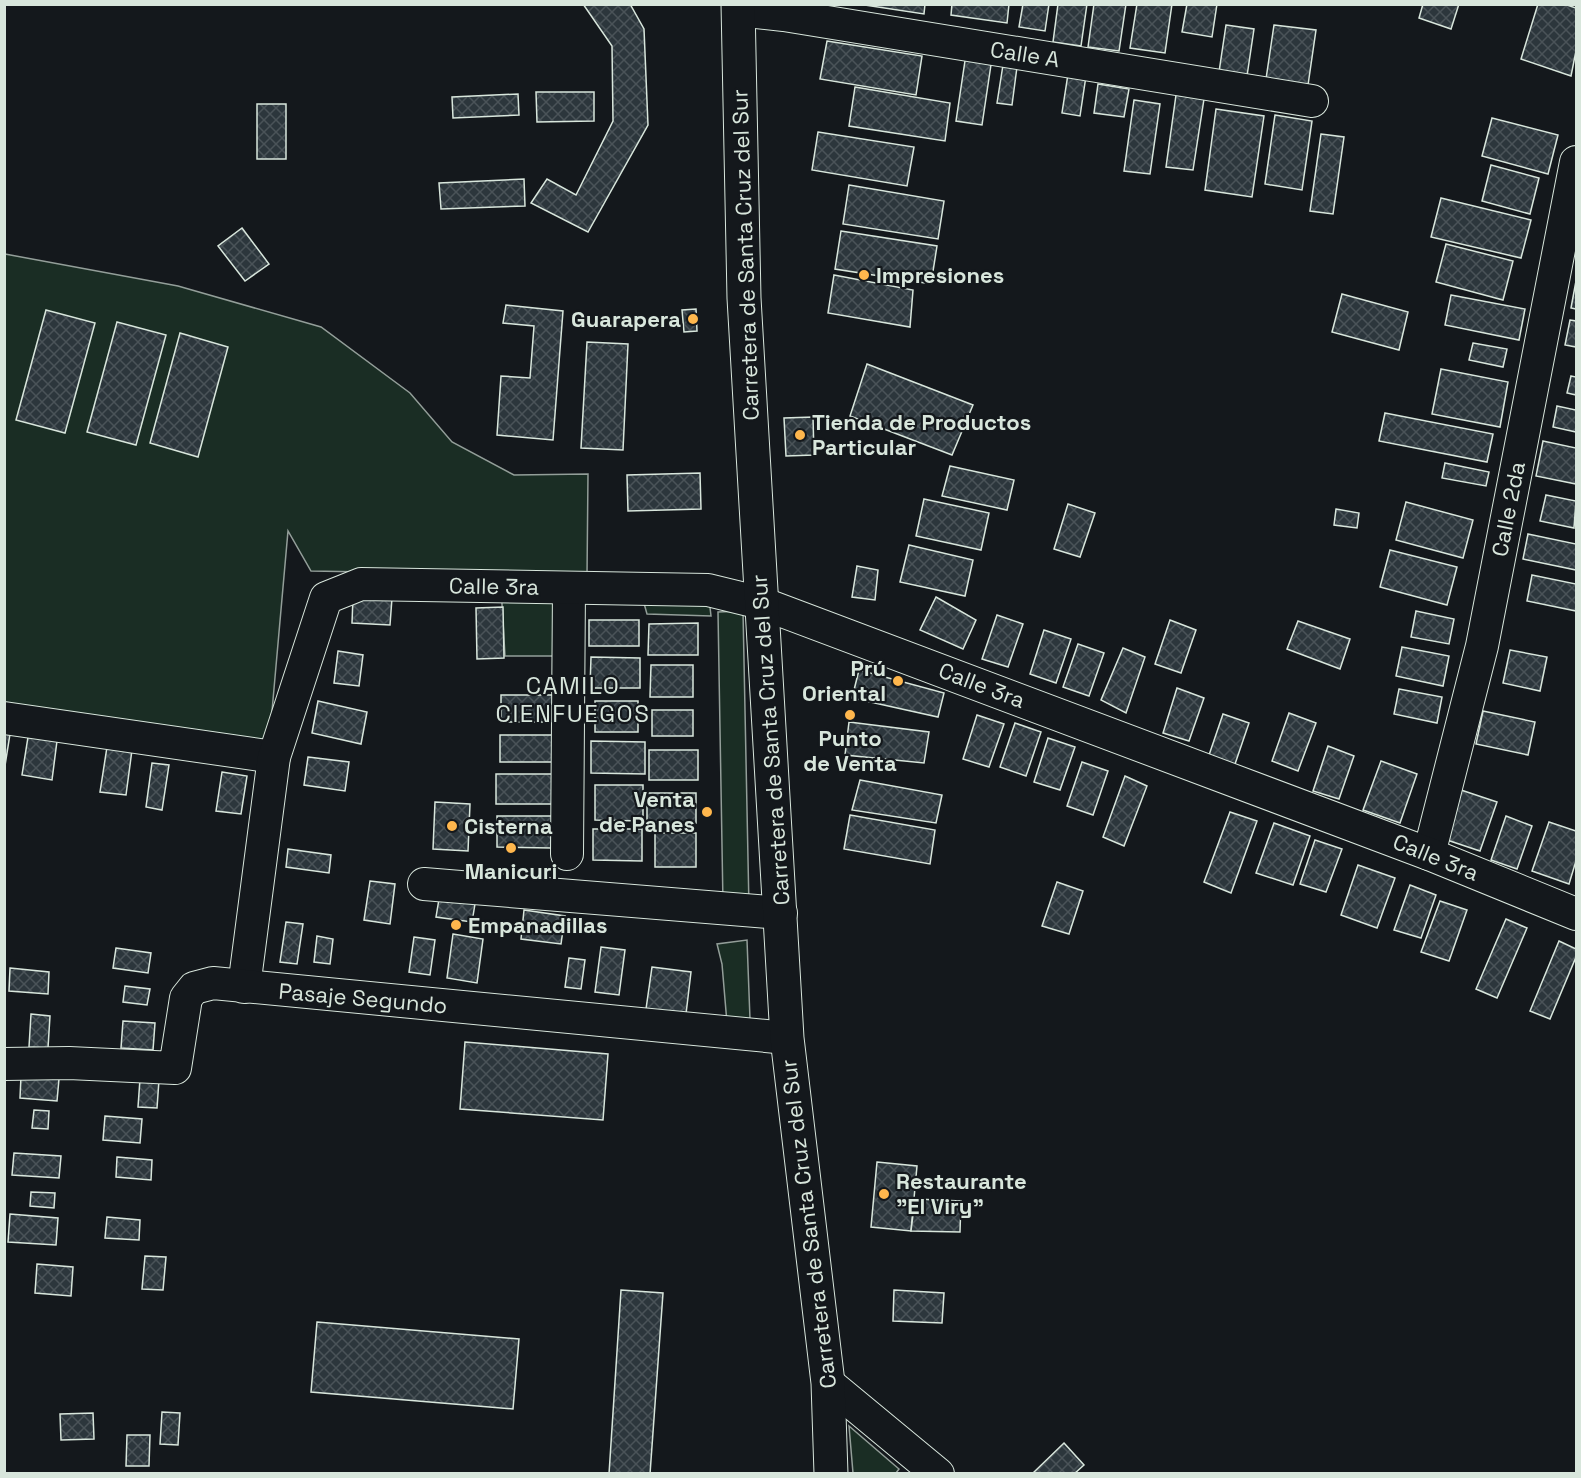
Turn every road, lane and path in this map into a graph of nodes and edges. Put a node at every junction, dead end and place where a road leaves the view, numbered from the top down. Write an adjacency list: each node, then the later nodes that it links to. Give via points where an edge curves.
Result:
1 (738, 7): 2 (street, Calle A); 5 (main road, Carretera de Santa Cruz del Sur, via 744,298)
2 (1312, 101)
3 (1576, 162): 9 (street, Calle 2da, via 1482,646)
4 (568, 588): 5 (street, Calle 3ra, via 708,590); 7 (street, Calle 3ra, via 361,584 326,598); 8 (street)
5 (761, 603): 9 (street, Calle 3ra); 11 (main road, Carretera de Santa Cruz del Sur)
6 (4, 718): 7 (street)
7 (274, 757): 13 (street)
8 (567, 854)
9 (1429, 854): 12 (street, Calle 3ra)
10 (424, 884): 11 (street)
11 (781, 913): 14 (main road, Carretera de Santa Cruz del Sur)
12 (1576, 914)
13 (244, 987): 14 (street, Pasaje Segundo); 15 (street, Pasaje Segundo, via 213,983 194,988 186,998 175,1068)
14 (787, 1038): 16 (main road, Carretera de Santa Cruz del Sur)
15 (4, 1064)
16 (828, 1383): 17 (main road, Carretera de Santa Cruz del Sur); 18 (street)
17 (831, 1473)
18 (938, 1473)

